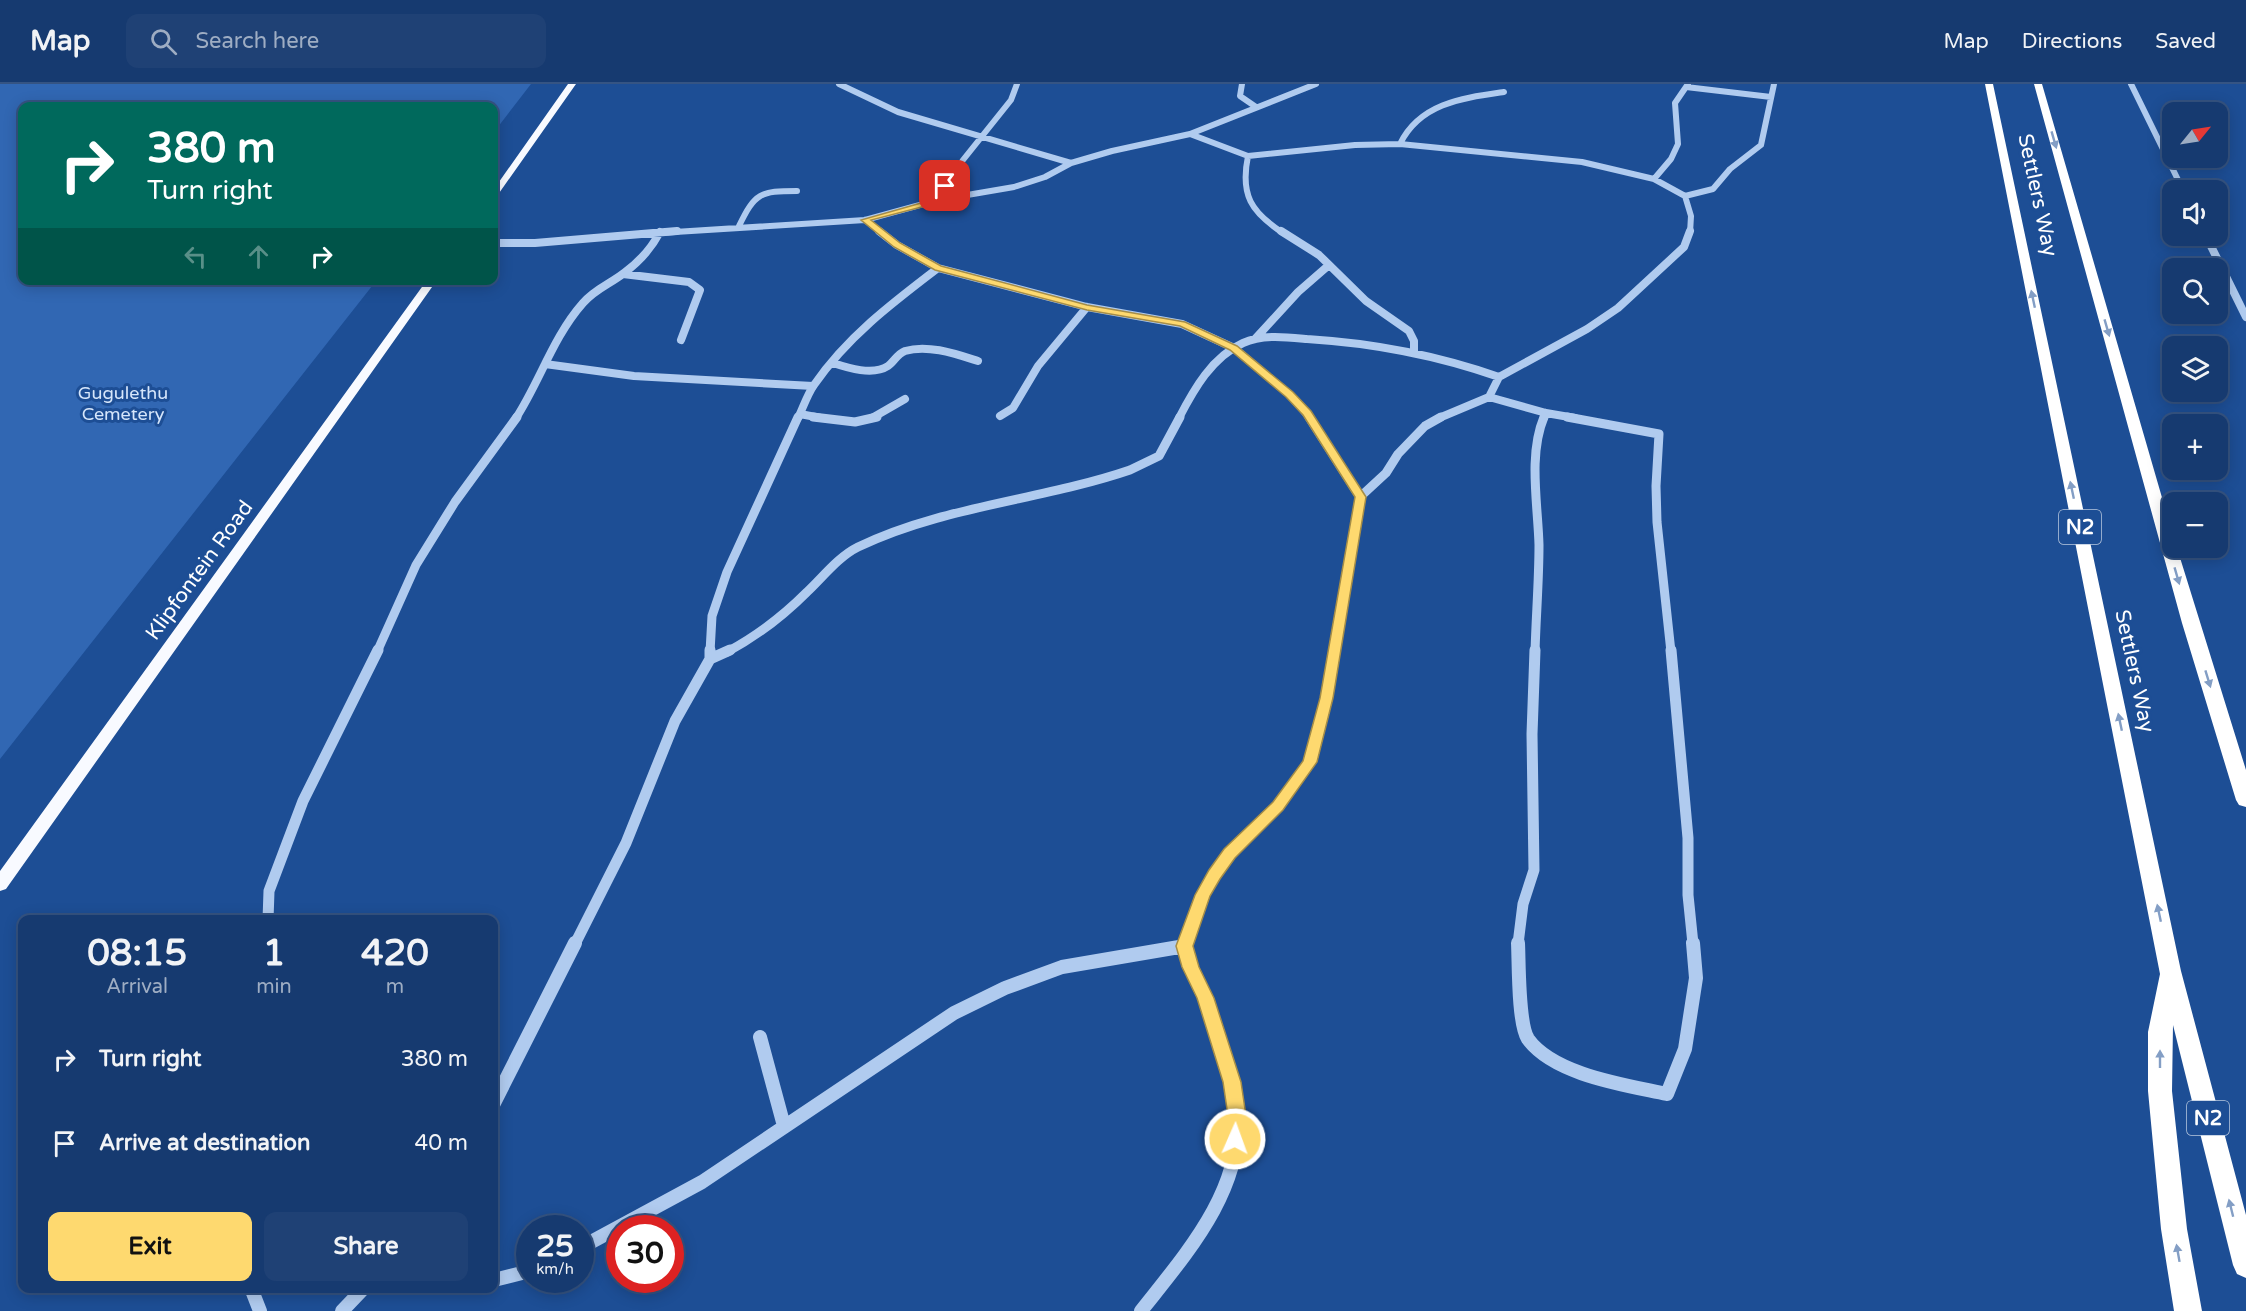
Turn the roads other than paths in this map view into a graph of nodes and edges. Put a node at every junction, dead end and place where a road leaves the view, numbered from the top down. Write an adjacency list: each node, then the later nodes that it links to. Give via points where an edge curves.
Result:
1 (572, 84): 21 (main road)
2 (838, 84): 15 (street, via 878,104)
3 (1017, 84): 15 (street, via 1016,96)
4 (1242, 84): 13 (street, via 1240,96)
5 (1316, 84): 13 (street)
6 (1497, 84): 16 (street, via 1504,92 1450,102 1426,112 1403,133)
7 (1774, 84): 12 (street)
8 (1989, 84): 57 (highway, Settlers Way / N2, one-way to 8)
9 (2038, 84): 52 (highway, Settlers Way, one-way to 52, via 2190,623)
10 (2131, 84): 20 (street)
11 (1687, 85): 12 (street); 19 (street, via 1675,102 1681,132 1678,144 1670,161)
12 (1771, 97): 23 (street, via 1761,145 1737,162 1713,190)
13 (1256, 107): 14 (street)
14 (1191, 134): 17 (street); 18 (street)
15 (982, 137): 18 (street); 24 (street, via 949,178)
16 (1400, 144): 17 (street); 19 (street, via 1582,162)
17 (1248, 156): 30 (street, via 1244,175 1247,195 1257,214)
18 (1071, 163): 24 (street, via 1014,187)
19 (1654, 179): 23 (street)
20 (2178, 180)
21 (498, 188)
22 (798, 190): 26 (street, via 756,194)
23 (1685, 196): 43 (street, via 1691,215 1690,239 1673,259 1607,316)
24 (938, 200): 25 (street)
25 (865, 220): 26 (street); 31 (street, via 897,245)
26 (739, 226): 27 (street)
27 (660, 232): 28 (street); 32 (street, via 651,249)
28 (498, 243)
29 (2210, 246): 35 (street)
30 (1329, 265): 36 (street); 39 (street, via 1366,301 1409,331)
31 (938, 268): 34 (street); 41 (street, via 880,312)
32 (623, 274): 37 (street, via 689,282 700,290); 42 (street, via 584,301 558,337)
33 (428, 285): 54 (main road, Klipfontein Road)
34 (1087, 307): 38 (street, via 1182,324); 49 (street, via 1038,366 1013,408)
35 (2246, 317)
36 (1255, 339): 38 (street); 39 (street, via 1335,341)
37 (681, 340)
38 (1234, 348): 50 (street, via 1307,413); 51 (street, via 1208,373 1159,456 1152,461 1038,496 922,523 858,548 841,559 779,619 751,640)
39 (1414, 353): 43 (street, via 1463,363)
40 (978, 361): 41 (street, via 953,353 915,349 901,352 887,366 879,368 855,369)
41 (833, 363): 44 (street)
42 (545, 364): 44 (street, via 634,376); 55 (street, via 513,424 455,502 416,564 303,801 269,891)
43 (1498, 377): 45 (street)
44 (813, 386): 48 (street)
45 (1489, 397): 47 (street); 50 (street, via 1425,426)
46 (905, 399): 48 (street, via 867,422 840,422)
47 (1546, 413): 47 (street, via 1540,427 1536,468 1539,547 1532,734 1534,870 1518,938 1521,1007 1527,1038 1551,1059 1606,1081 1667,1094 1685,1049 1696,978 1679,727 1657,522 1659,434)
48 (800, 414): 51 (street, via 722,588 712,616)
49 (1000, 416)
50 (1360, 497): 56 (street, via 1326,698 1310,762 1278,806 1220,868 1203,895)
51 (710, 659): 59 (street, via 675,721 626,843)
52 (2241, 775): 53 (highway, Settlers Way)
53 (2246, 800)
54 (0, 884)
55 (268, 915)
56 (1185, 946): 60 (street, via 1062,967 1005,988 954,1013); 69 (street, via 1232,1082 1237,1116 1233,1162 1213,1212)
57 (2170, 971): 62 (highway, Settlers Way / N2, one-way to 57); 70 (highway, one-way to 57, via 2174,1229 2160,1091 2160,1032)
58 (760, 1037): 60 (street)
59 (498, 1095)
60 (784, 1126): 61 (street, via 702,1182)
61 (594, 1242)
62 (2246, 1265)
63 (516, 1274): 64 (street)
64 (498, 1279)
65 (252, 1293): 67 (street)
66 (359, 1293): 68 (street)
67 (260, 1311)
68 (342, 1311)
69 (1141, 1311)
70 (2188, 1311)

